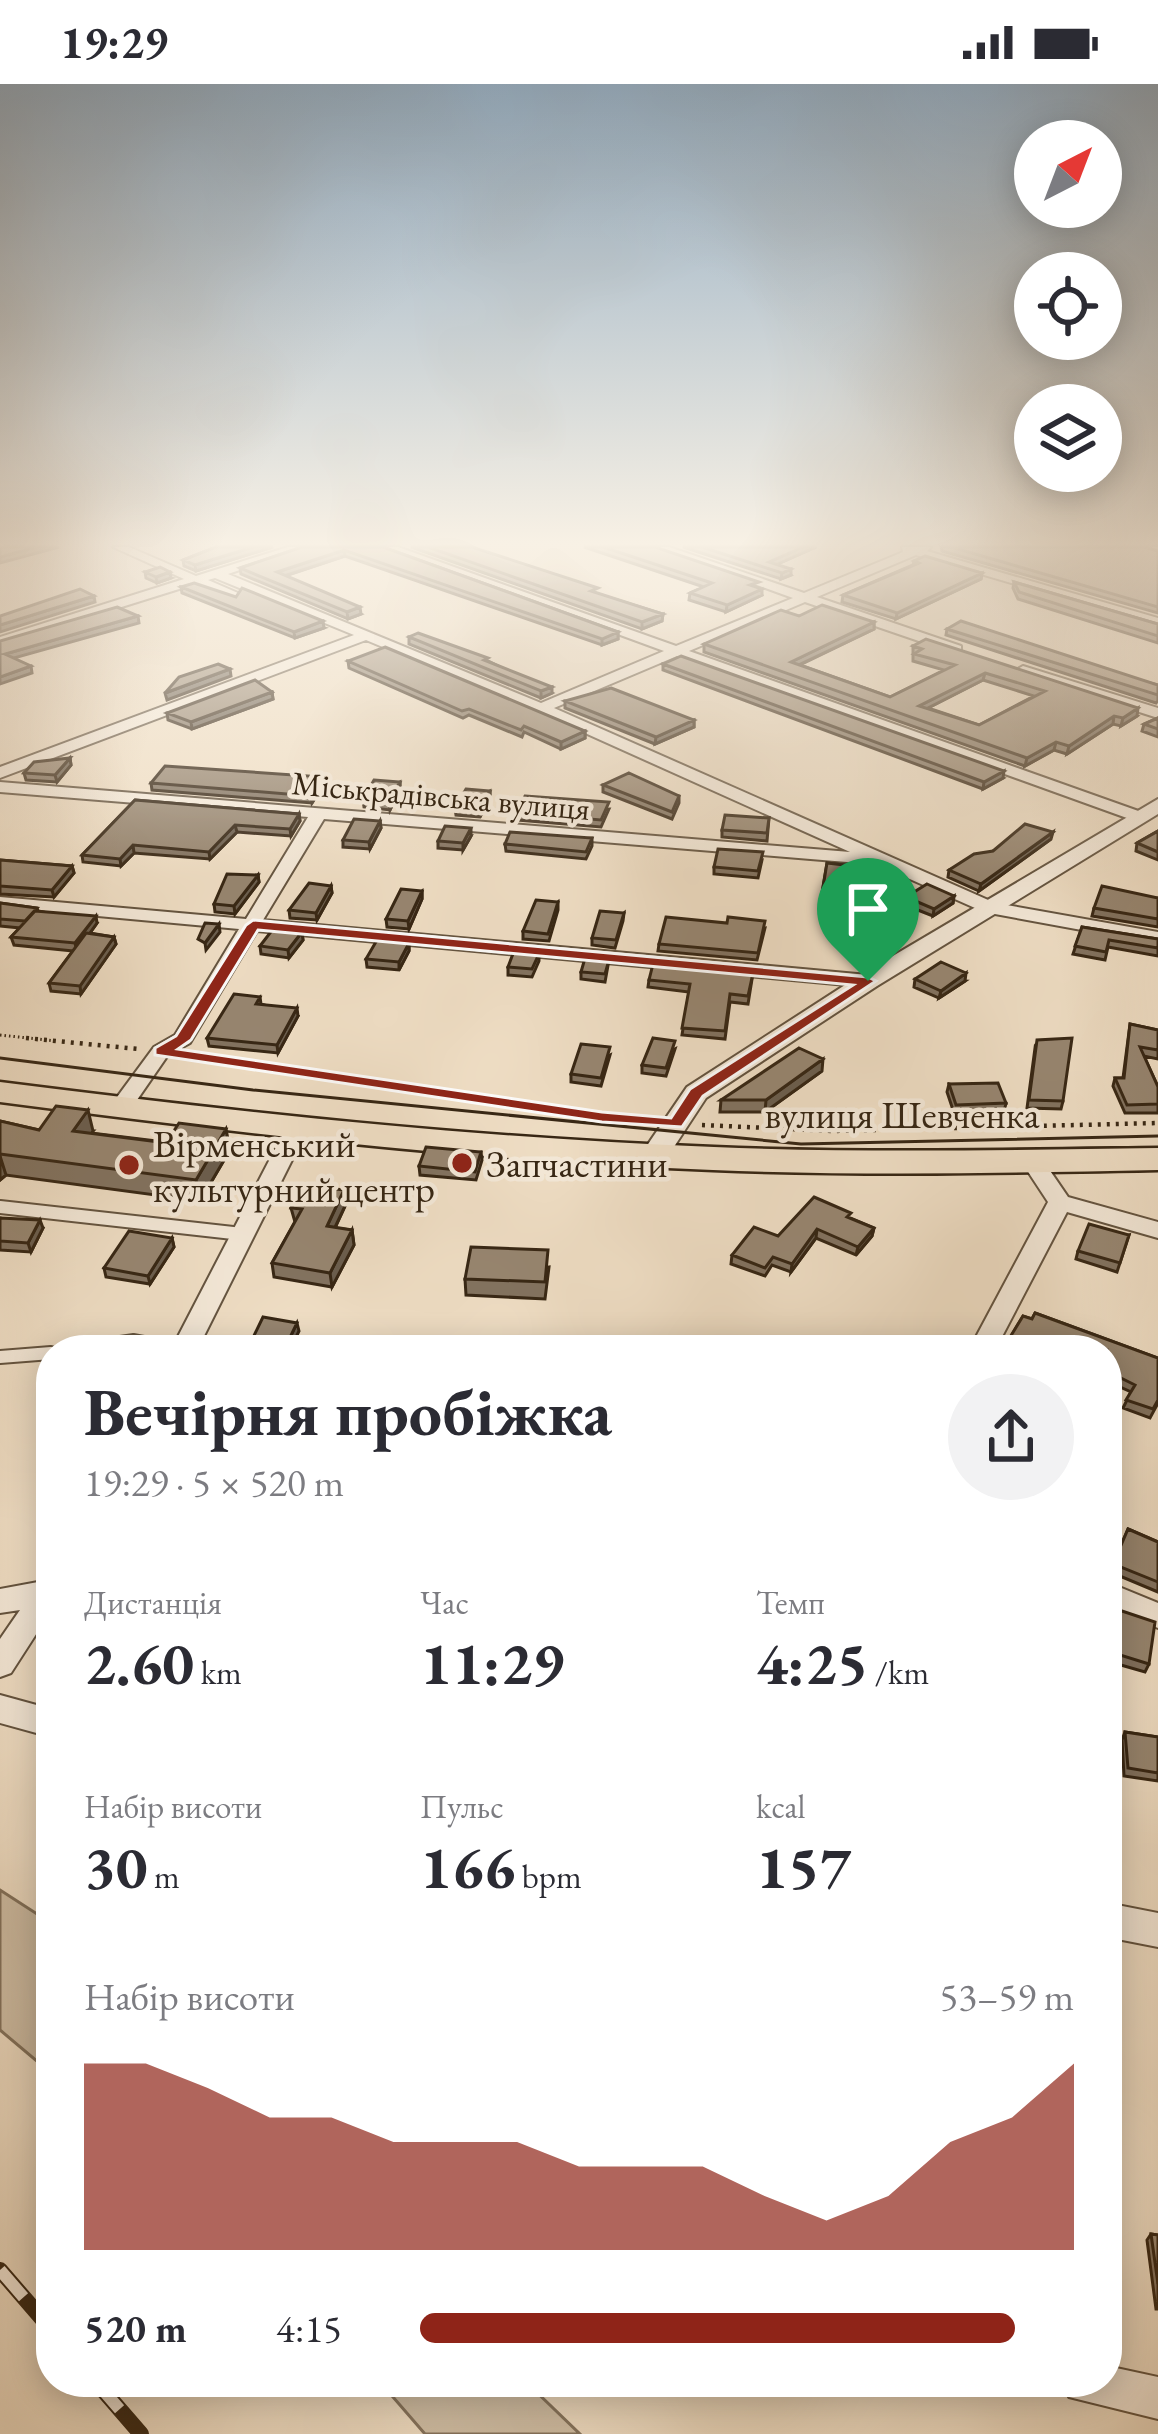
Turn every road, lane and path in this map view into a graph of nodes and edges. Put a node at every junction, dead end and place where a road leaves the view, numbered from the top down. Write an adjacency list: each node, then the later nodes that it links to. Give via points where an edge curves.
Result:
1 (309, 657): 10 (street)
2 (377, 657): 7 (street, via 438,683)
3 (416, 657): 7 (street)
4 (665, 657): 8 (street)
5 (690, 657): 12 (street)
6 (998, 662): 9 (street)
7 (468, 678): 8 (street)
8 (541, 708): 14 (street)
9 (1158, 713)
10 (0, 773)
11 (0, 787): 13 (street, Міськрадівська вулиця)
12 (1148, 811): 18 (street)
13 (318, 814): 15 (street, Міськрадівська вулиця); 19 (street)
14 (811, 829): 15 (street, via 813,842); 16 (street)
15 (788, 854): 16 (street, Міськрадівська вулиця)
16 (876, 860): 18 (street)
17 (0, 902): 19 (street)
18 (990, 908): 20 (street); 21 (street)
19 (253, 925): 21 (street); 23 (street, via 183,1040)
20 (1158, 938)
21 (868, 981): 28 (street, via 696,1093)
22 (0, 1035): 23 (path)
23 (161, 1051): 25 (street); 28 (path, via 602,1117)
24 (0, 1091): 25 (main road, вулиця Шевченка)
25 (119, 1108): 27 (main road, вулиця Шевченка)
26 (1158, 1124): 28 (path)
27 (296, 1130): 28 (main road, вулиця Шевченка); 34 (street)
28 (666, 1138): 30 (main road, вулиця Шевченка, via 813,1162)
29 (1158, 1159): 30 (main road, вулиця Шевченка)
30 (1032, 1161): 31 (street)
31 (1060, 1202): 33 (street); 36 (street)
32 (0, 1208): 34 (lane)
33 (1158, 1230)
34 (242, 1234): 35 (street)
35 (191, 1335)
36 (990, 1335)
37 (36, 1354): 38 (lane)
38 (0, 1357)
39 (36, 1593): 41 (street)
40 (1122, 1600): 43 (street)
41 (0, 1601)
42 (36, 1610): 44 (street)
43 (1158, 1616)
44 (0, 1664)
45 (0, 1709): 46 (street)
46 (36, 1720)
47 (1122, 1923): 48 (street)
48 (1158, 1930)
49 (1122, 2390): 50 (street)
50 (1158, 2398)

